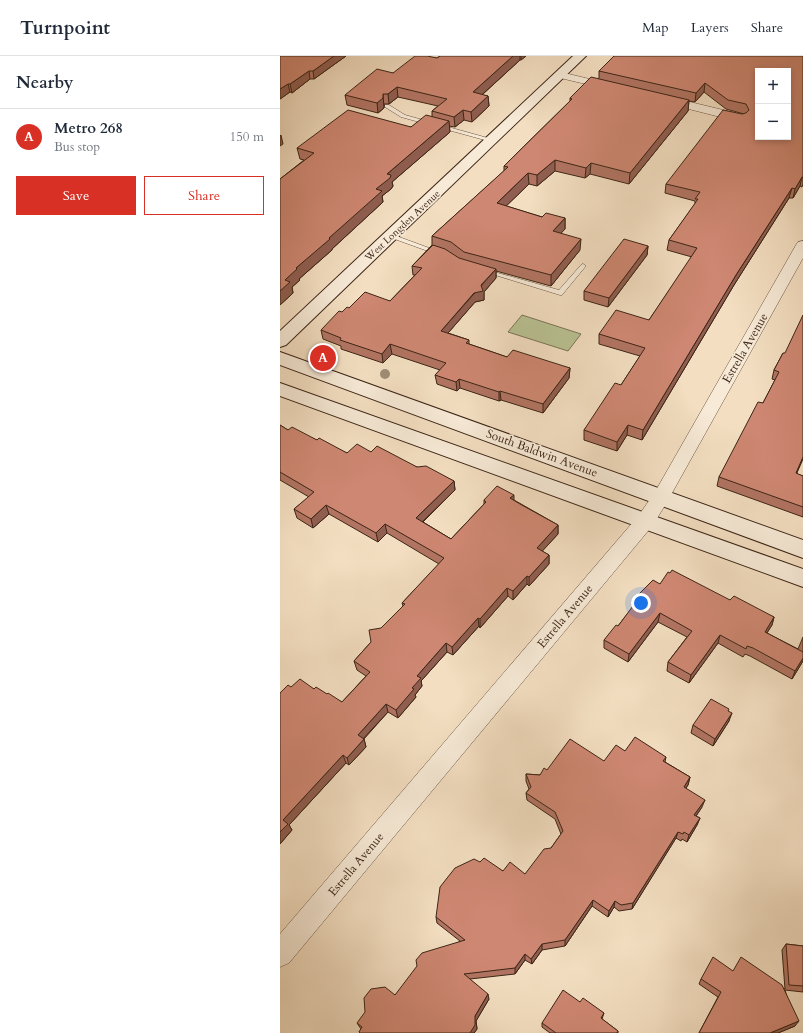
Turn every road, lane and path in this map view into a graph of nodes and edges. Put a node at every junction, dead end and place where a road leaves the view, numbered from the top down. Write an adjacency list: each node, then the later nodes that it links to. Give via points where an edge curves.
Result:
1 (580, 56): 2 (main road, West Longden Avenue)
2 (560, 75): 3 (street); 7 (main road, West Longden Avenue)
3 (620, 89)
4 (658, 98): 6 (street)
5 (387, 106): 7 (lane, via 403,116)
6 (740, 118)
7 (492, 140): 8 (main road, West Longden Avenue)
8 (390, 236): 10 (lane); 13 (main road, West Longden Avenue)
9 (803, 246): 16 (street, Estrella Avenue)
10 (449, 256)
11 (582, 266): 12 (lane, via 560,293)
12 (477, 269)
13 (280, 341)
14 (280, 358): 16 (main road, South Baldwin Avenue)
15 (280, 388): 17 (main road)
16 (661, 497): 17 (street, Estrella Avenue); 18 (main road, South Baldwin Avenue)
17 (646, 520): 19 (main road); 20 (street, Estrella Avenue)
18 (803, 549)
19 (803, 578)
20 (280, 954)

